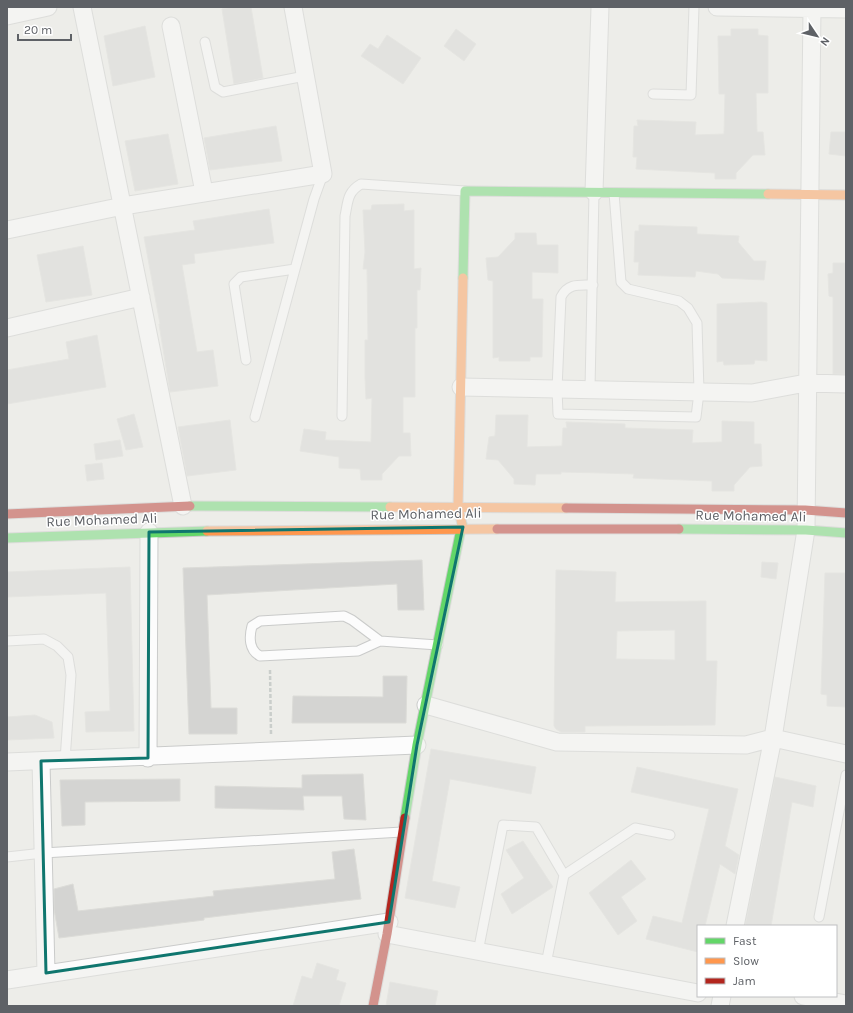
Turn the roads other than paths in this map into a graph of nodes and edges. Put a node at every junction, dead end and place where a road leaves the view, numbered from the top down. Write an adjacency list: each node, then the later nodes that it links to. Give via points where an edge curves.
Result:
1 (48, 7): 9 (street)
2 (82, 7): 21 (street)
3 (292, 7): 12 (street)
4 (600, 7): 17 (street)
5 (694, 7): 13 (lane, via 691,95)
6 (717, 7): 7 (street)
7 (812, 8): 8 (street); 19 (street)
8 (846, 9)
9 (7, 16)
10 (171, 26): 16 (street)
11 (205, 42): 12 (lane, via 214,87 223,92)
12 (305, 76): 14 (street)
13 (653, 94)
14 (323, 174): 16 (street); 23 (lane)
15 (465, 191): 17 (street); 30 (street); 34 (lane, via 361,184 353,189 348,198 345,216)
16 (204, 192): 21 (street)
17 (594, 192): 18 (street); 24 (lane)
18 (614, 193): 19 (street); 33 (lane, via 621,282 628,289 679,301 688,308 697,323)
19 (809, 195): 20 (street); 28 (street)
20 (846, 195)
21 (123, 206): 22 (street); 25 (street)
22 (7, 230)
23 (295, 269): 27 (lane, via 241,277 234,284); 35 (lane)
24 (593, 285): 31 (lane, via 572,285 565,289 561,297); 32 (lane)
25 (141, 297): 26 (street); 36 (street)
26 (7, 328)
27 (246, 360)
28 (806, 382): 29 (street); 33 (street, via 752,393); 38 (street)
29 (846, 384)
30 (461, 387): 31 (street); 37 (street)
31 (557, 389): 32 (street); 33 (lane, via 558,414 680,417 696,417)
32 (590, 389): 33 (street)
33 (699, 392)
34 (342, 416)
35 (255, 417)
36 (184, 506): 37 (street); 40 (street)
37 (458, 507): 38 (street); 41 (street)
38 (805, 510): 39 (street); 42 (street)
39 (846, 513)
40 (7, 514)
41 (463, 527): 42 (street, Rue Mohamed Ali); 43 (street, Rue Mohamed Ali); 48 (street)
42 (806, 530): 44 (street, Rue Mohamed Ali); 50 (street)
43 (149, 532): 45 (street, Rue Mohamed Ali); 53 (street)
44 (846, 533)
45 (7, 538)
46 (7, 641): 54 (lane, via 44,639 57,646 68,657 71,675)
47 (380, 642): 47 (lane, via 358,651 260,656 255,654 251,647 250,634 252,626 260,621 344,616); 48 (lane)
48 (438, 645): 49 (street)
49 (426, 705): 50 (street, via 557,742 746,745); 51 (street)
50 (773, 738): 52 (street); 64 (street)
51 (417, 745): 53 (street); 58 (street)
52 (846, 754)
53 (148, 758): 54 (street)
54 (65, 760): 55 (street)
55 (41, 761): 56 (street); 60 (street)
56 (7, 762)
57 (846, 775): 63 (lane)
58 (402, 832): 60 (lane); 65 (street)
59 (670, 835): 62 (lane, via 634,828)
60 (43, 853): 61 (lane); 68 (street)
61 (7, 857)
62 (564, 875): 66 (lane, via 536,827 503,825); 67 (lane)
63 (819, 917)
64 (736, 925)
65 (388, 928): 66 (street); 68 (street); 73 (street)
66 (478, 952): 67 (street)
67 (546, 964): 70 (street)
68 (46, 973): 69 (street)
69 (7, 980)
70 (697, 993)
71 (808, 997): 72 (street)
72 (846, 1004)
73 (373, 1006)

